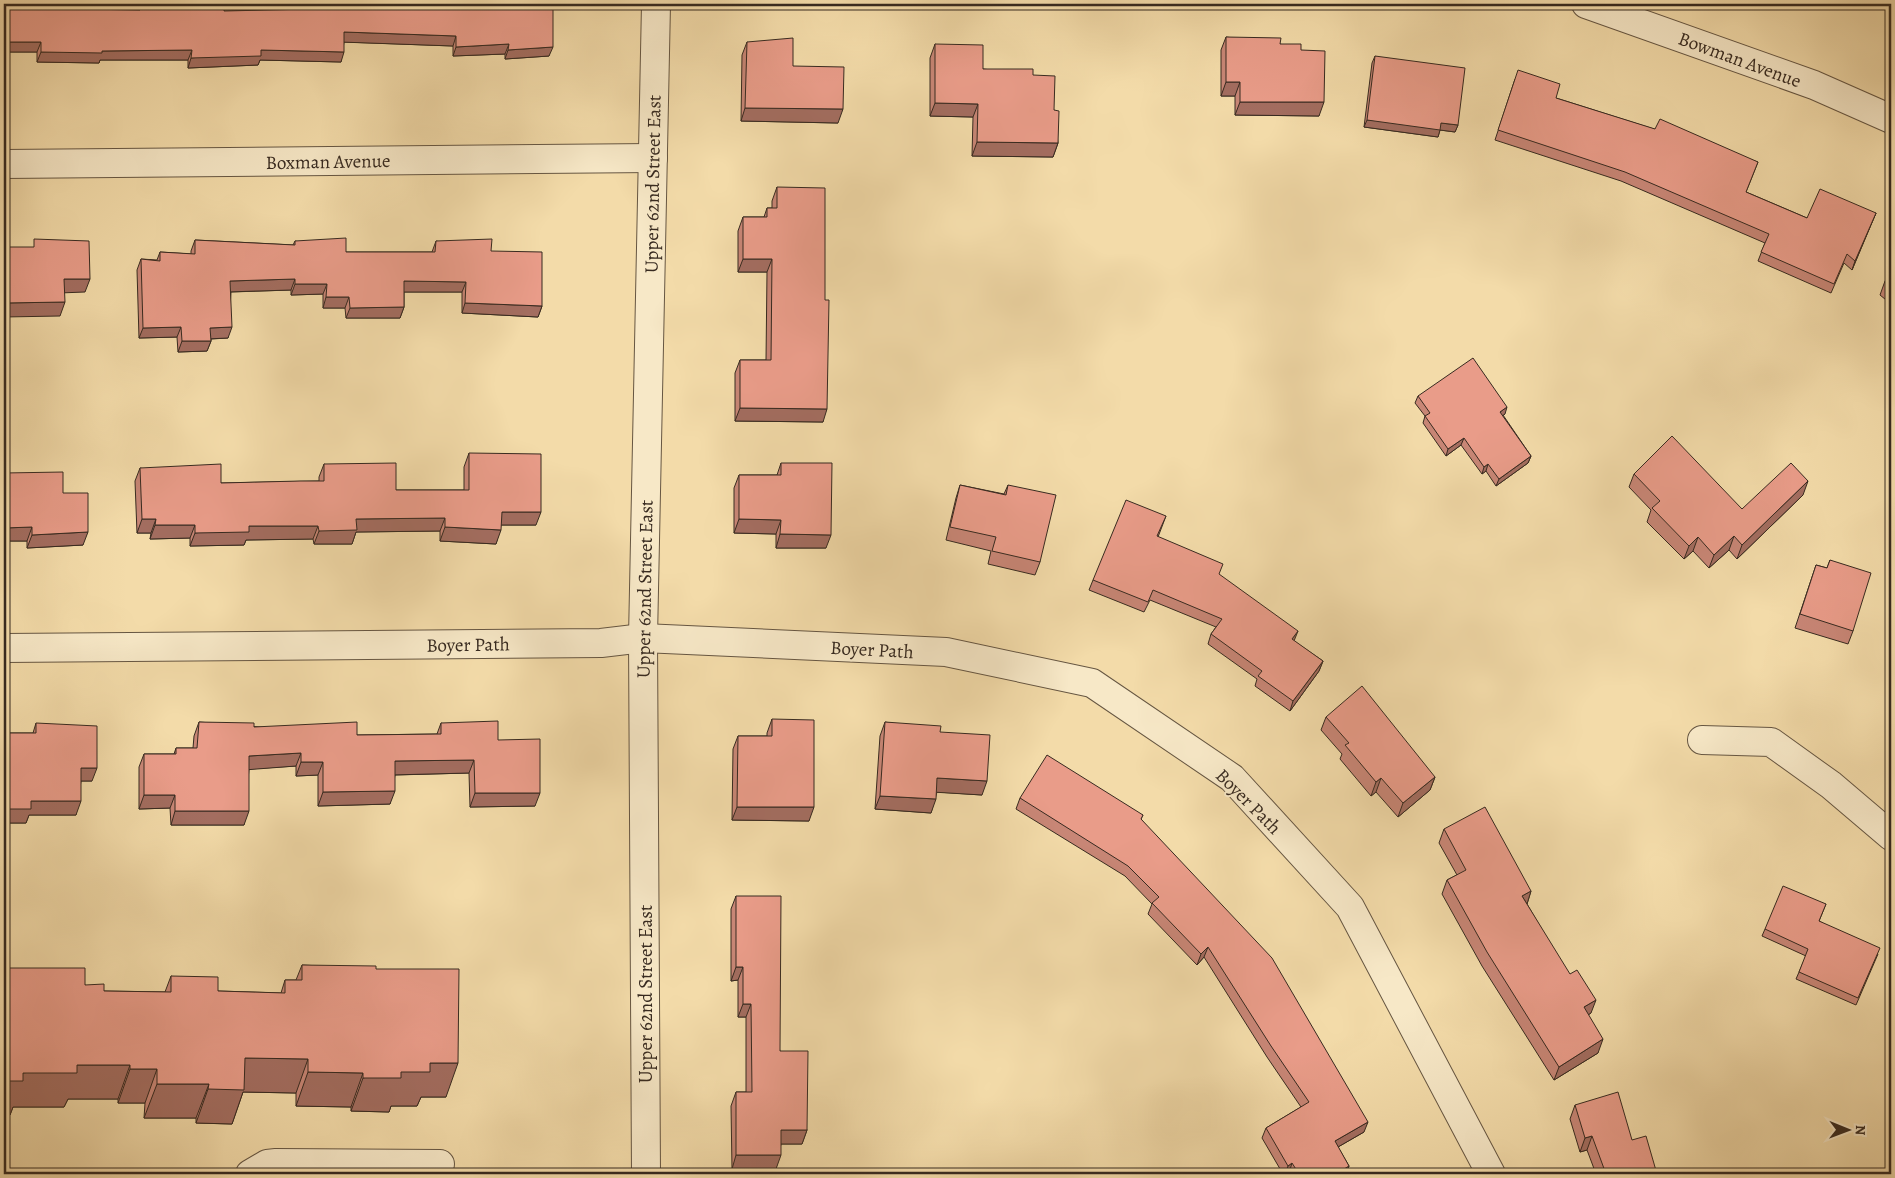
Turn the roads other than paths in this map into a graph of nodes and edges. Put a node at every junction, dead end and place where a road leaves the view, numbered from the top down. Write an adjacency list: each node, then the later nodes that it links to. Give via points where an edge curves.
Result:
1 (656, 4): 4 (street, Upper 62nd Street East)
2 (1586, 4): 3 (street, Bowman Avenue, via 1814,85)
3 (1891, 119)
4 (653, 158): 5 (street, Boxman Avenue); 6 (street, Upper 62nd Street East)
5 (4, 164)
6 (642, 638): 7 (street, Boyer Path, via 601,643); 12 (street, Upper 62nd Street East); 13 (street, Boyer Path, via 946,652 1092,683 1232,778 1350,907)
7 (4, 648)
8 (1702, 740): 9 (street, via 1771,742 1831,785)
9 (1891, 836)
10 (440, 1164): 11 (street, via 276,1163 267,1164)
11 (250, 1174)
12 (646, 1174)
13 (1491, 1174)

